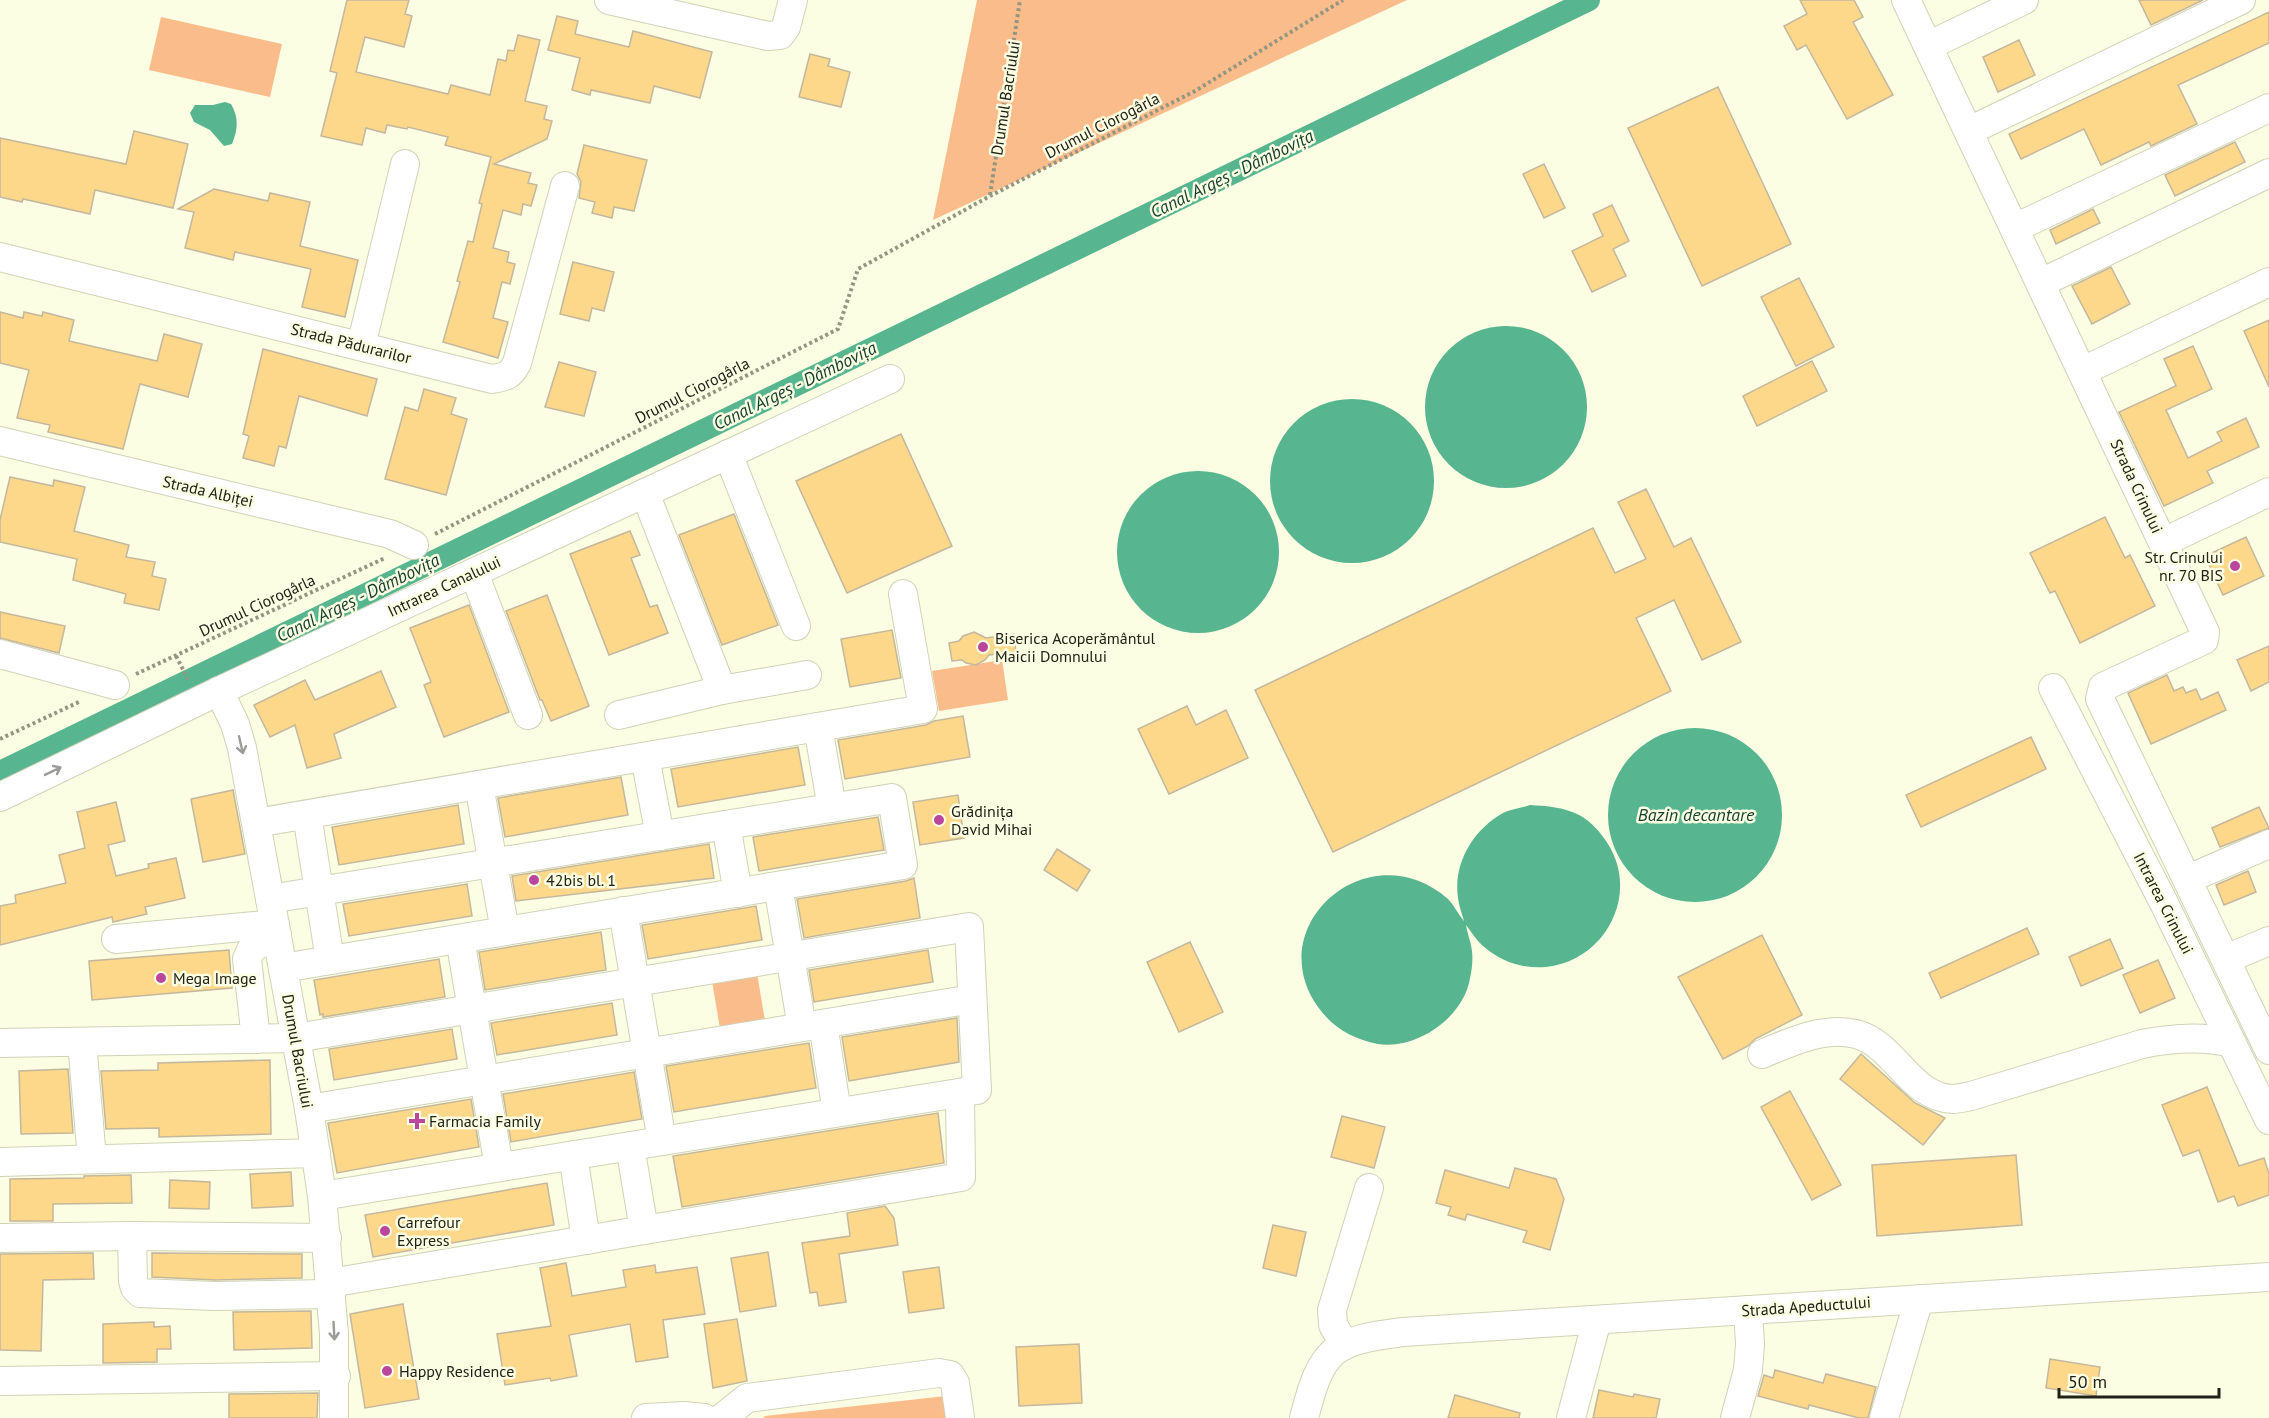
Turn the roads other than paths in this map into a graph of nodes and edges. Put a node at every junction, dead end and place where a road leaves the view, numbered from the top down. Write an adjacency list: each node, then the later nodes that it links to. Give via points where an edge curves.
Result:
1 (609, 0): 2 (street, via 768,36 780,34 786,27)
2 (793, 0)
3 (1906, 0): 6 (street, Strada Crinului)
4 (2024, 0): 6 (street)
5 (2241, 0): 8 (street)
6 (1928, 46): 8 (street, Strada Crinului)
7 (2269, 108): 12 (street)
8 (1969, 131): 12 (street, Strada Crinului)
9 (405, 164): 16 (street)
10 (2269, 173): 15 (street)
11 (565, 186): 16 (street, Strada Pădurarilor, via 512,373 492,379)
12 (2015, 228): 15 (street, Strada Crinului)
13 (0, 257): 16 (street, Strada Pădurarilor)
14 (2269, 282): 17 (street)
15 (2041, 283): 17 (street, Strada Crinului)
16 (361, 346)
17 (2083, 371): 23 (street, Strada Crinului)
18 (890, 379): 20 (street, Intrarea Canalului)
19 (0, 441): 24 (street, Strada Albiței, via 390,534)
20 (728, 454): 22 (street, Intrarea Canalului); 27 (street)
21 (2269, 492): 23 (street)
22 (645, 493): 25 (street, Intrarea Canalului); 32 (street)
23 (2164, 542): 47 (street, Strada Crinului, via 2205,632 2204,640 2103,687 2100,699)
24 (414, 545)
25 (474, 573): 33 (street, Intrarea Canalului); 34 (street)
26 (903, 594): 36 (street, via 923,709)
27 (796, 626)
28 (0, 654): 30 (street)
29 (807, 675): 32 (street)
30 (115, 685)
31 (2053, 688): 70 (street, Intrarea Crinului)
32 (722, 690): 35 (street)
33 (219, 691): 39 (street, Intrarea Canalului, one-way to 33); 42 (street, Drumul Bacriului, one-way to 42, via 239,736)
34 (528, 715)
35 (619, 715)
36 (818, 727): 37 (street); 40 (street)
37 (645, 757): 38 (street); 44 (street)
38 (479, 785): 41 (street); 46 (street)
39 (0, 797)
40 (832, 808): 43 (street); 48 (street, via 892,798 903,865)
41 (307, 815): 42 (street); 49 (street)
42 (256, 823): 52 (street, Drumul Bacriului)
43 (726, 825): 44 (street); 50 (street)
44 (660, 836): 46 (street)
45 (2269, 844): 47 (street)
46 (493, 862): 49 (street); 53 (street)
47 (2188, 879): 58 (street, Strada Crinului)
48 (778, 886): 50 (street); 57 (street)
49 (318, 891): 52 (street); 59 (street)
50 (738, 892): 51 (street)
51 (623, 911): 53 (street); 61 (street)
52 (274, 919): 54 (street); 60 (street, Drumul Bacriului); 67 (street, via 247,959)
53 (505, 931): 55 (street)
54 (116, 939)
55 (460, 939): 59 (street); 63 (street)
56 (2269, 941): 58 (street)
57 (790, 956): 61 (street); 62 (street, via 969,927); 65 (street)
58 (2226, 959): 64 (street, Strada Crinului)
59 (330, 960): 60 (street)
60 (283, 968): 66 (street, Drumul Bacriului)
61 (635, 982): 63 (street); 72 (street)
62 (972, 999): 65 (street); 75 (street, via 977,1090)
63 (472, 1009): 66 (street); 74 (street)
64 (2260, 1009): 71 (street, Strada Crinului)
65 (812, 1025): 72 (street); 77 (street)
66 (296, 1038): 67 (street); 76 (street, Drumul Bacriului)
67 (256, 1039): 68 (street)
68 (82, 1042): 69 (street); 83 (street)
69 (0, 1043)
70 (2232, 1043): 73 (street, via 2195,1038 2142,1044 1952,1099 1933,1094 1915,1082 1875,1041 1854,1034 1827,1033 1798,1039); 78 (street, Intrarea Crinului)
71 (2269, 1050)
72 (647, 1053): 74 (street); 79 (street)
73 (1762, 1054)
74 (484, 1080): 76 (street); 85 (street)
75 (960, 1093): 77 (street); 88 (street, via 961,1177)
76 (309, 1109): 81 (street, Drumul Bacriului)
77 (837, 1112): 79 (street)
78 (2269, 1120)
79 (662, 1141): 80 (street)
80 (630, 1146): 82 (street); 88 (street)
81 (316, 1153): 83 (street); 87 (street, Drumul Bacriului)
82 (573, 1155): 85 (street); 92 (street)
83 (92, 1160): 84 (street)
84 (0, 1162)
85 (499, 1167): 87 (street)
86 (1369, 1188): 98 (street, via 1332,1310 1333,1325)
87 (322, 1196): 91 (street, Drumul Bacriului)
88 (644, 1230): 92 (street)
89 (132, 1236): 90 (street); 91 (street); 94 (street, via 133,1281 140,1293 215,1296)
90 (0, 1238)
91 (327, 1238): 94 (street, Drumul Bacriului)
92 (586, 1240): 94 (street)
93 (2269, 1277): 95 (street, Strada Apeductului)
94 (331, 1289): 99 (street, Drumul Bacriului, one-way to 99)
95 (1919, 1299): 96 (street, Strada Apeductului); 109 (street)
96 (1748, 1310): 97 (street, Strada Apeductului); 108 (street, via 1748,1370)
97 (1597, 1320): 98 (street, Strada Apeductului, via 1403,1332 1371,1336); 107 (street)
98 (1345, 1345): 106 (street, via 1318,1370)
99 (336, 1376): 100 (street); 101 (street, Drumul Bacriului)
100 (0, 1381)
101 (334, 1418)
102 (646, 1418): 103 (street)
103 (704, 1418)
104 (722, 1418): 105 (street, via 747,1398 939,1373 950,1375 955,1383)
105 (960, 1418)
106 (1304, 1418)
107 (1571, 1418)
108 (1735, 1418)
109 (1884, 1418)

